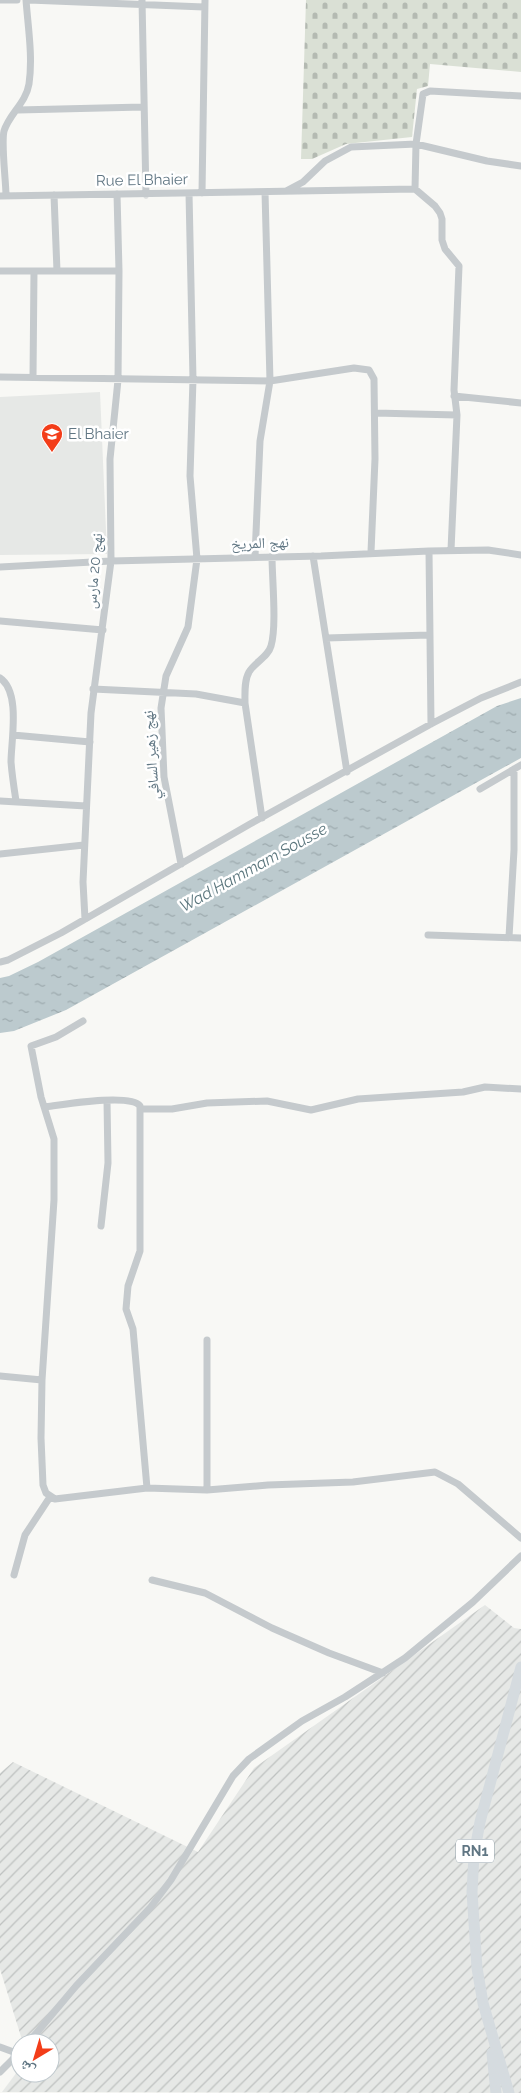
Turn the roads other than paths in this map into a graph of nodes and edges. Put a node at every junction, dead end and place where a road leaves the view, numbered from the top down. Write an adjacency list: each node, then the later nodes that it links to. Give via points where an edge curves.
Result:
1 (0, 0): 2 (street)
2 (18, 0)
3 (28, 0): 4 (street); 8 (street, via 29,86)
4 (142, 3): 5 (street); 7 (street)
5 (204, 4): 15 (street)
6 (521, 96): 9 (street, via 425,92)
7 (143, 107): 8 (street); 18 (street)
8 (18, 110): 19 (street, via 4,132)
9 (416, 144): 10 (street); 11 (street); 13 (street, via 351,147 325,161 302,182)
10 (521, 166)
11 (415, 189): 13 (street, Rue El Bhaier); 29 (street, via 440,213 442,240 459,266)
12 (266, 192): 13 (street, Rue El Bhaier); 15 (street, Rue El Bhaier); 28 (street)
13 (285, 192)
14 (189, 193): 15 (street, Rue El Bhaier); 18 (street, Rue El Bhaier); 26 (street, نهج زهير السافي)
15 (202, 193)
16 (117, 194): 17 (street, Rue El Bhaier); 18 (street, Rue El Bhaier); 23 (street, نهج 20 مارس)
17 (54, 195): 19 (street, Rue El Bhaier); 22 (street)
18 (146, 195)
19 (3, 196)
20 (0, 271): 21 (street)
21 (34, 271): 22 (street); 25 (street)
22 (57, 271): 23 (street)
23 (119, 271): 27 (street, نهج 20 مارس)
24 (0, 377): 25 (street)
25 (32, 377): 27 (street)
26 (192, 379): 27 (street); 28 (street); 40 (street, نهج زهير السافي, via 190,476)
27 (118, 380): 41 (street, نهج 20 مارس, via 110,458)
28 (270, 381): 31 (street, via 354,368 369,370 374,380); 37 (street, via 260,441)
29 (454, 396): 30 (street); 32 (street)
30 (521, 402)
31 (375, 413): 32 (street); 35 (street)
32 (457, 415): 33 (street)
33 (451, 550): 34 (street, نهج المريخ); 36 (street, نهج المريخ, via 488,550)
34 (429, 551): 35 (street, نهج المريخ); 45 (street)
35 (371, 552): 39 (street, نهج المريخ)
36 (521, 555)
37 (255, 556): 38 (street, نهج المريخ); 40 (street, نهج المريخ)
38 (272, 556): 39 (street, نهج المريخ); 51 (street, via 272,645 249,671)
39 (313, 556): 46 (street)
40 (198, 559): 41 (street, نهج المريخ); 50 (street, نهج زهير السافي, via 188,627 166,676)
41 (111, 560): 42 (street, نهج المريخ); 44 (street, نهج 20 مارس)
42 (0, 567)
43 (0, 621): 44 (street)
44 (103, 630): 49 (street, نهج 20 مارس)
45 (429, 634): 46 (street); 52 (street)
46 (326, 638): 56 (street)
47 (0, 678): 53 (street, via 9,689)
48 (521, 682): 52 (street)
49 (93, 689): 50 (street); 54 (street, نهج 20 مارس)
50 (163, 692): 51 (street); 64 (street, نهج زهير السافي, via 164,776)
51 (244, 703): 61 (street)
52 (431, 724): 56 (street)
53 (13, 735): 54 (street); 59 (street, via 11,762)
54 (90, 742): 60 (street, نهج 20 مارس)
55 (518, 767): 57 (street); 67 (street)
56 (347, 772): 61 (street)
57 (480, 789)
58 (0, 801): 59 (street)
59 (16, 802): 60 (street)
60 (86, 806): 62 (street, نهج 20 مارس)
61 (262, 818): 64 (street)
62 (84, 845): 63 (street); 65 (street, نهج 20 مارس)
63 (0, 854)
64 (180, 864): 65 (street)
65 (85, 918): 69 (street, via 54,937)
66 (428, 935): 67 (street)
67 (509, 938): 68 (street)
68 (521, 938)
69 (0, 962)
70 (83, 1021): 73 (street, via 56,1038 31,1046)
71 (521, 1089): 74 (street, via 485,1087 463,1092 358,1099 311,1110 268,1101)
72 (107, 1101): 73 (street); 74 (street, via 136,1102); 75 (street, via 108,1163)
73 (44, 1107): 78 (street, via 54,1138 54,1200)
74 (141, 1109): 79 (street, via 140,1251 128,1286 126,1309 133,1329)
75 (101, 1226)
76 (208, 1340): 80 (street)
77 (0, 1376): 78 (street)
78 (42, 1380): 81 (street, via 43,1485)
79 (147, 1488): 80 (street); 81 (street, via 64,1499)
80 (207, 1490): 82 (street, via 353,1482 435,1472 458,1484)
81 (50, 1497): 84 (street, via 25,1535)
82 (521, 1538)
83 (521, 1556): 87 (street, via 473,1602)
84 (14, 1575)
85 (152, 1580): 87 (street, via 205,1593 329,1654)
86 (521, 1667): 89 (main road, RN1, via 474,1855 472,1892 477,1968)
87 (383, 1673): 88 (street, via 302,1721 249,1758 233,1776 172,1880)
88 (36, 2033)
89 (492, 2039): 92 (main road, RN1); 93 (main road, RN1)
90 (10, 2062): 91 (street)
91 (0, 2072)
92 (496, 2093)
93 (509, 2093)

